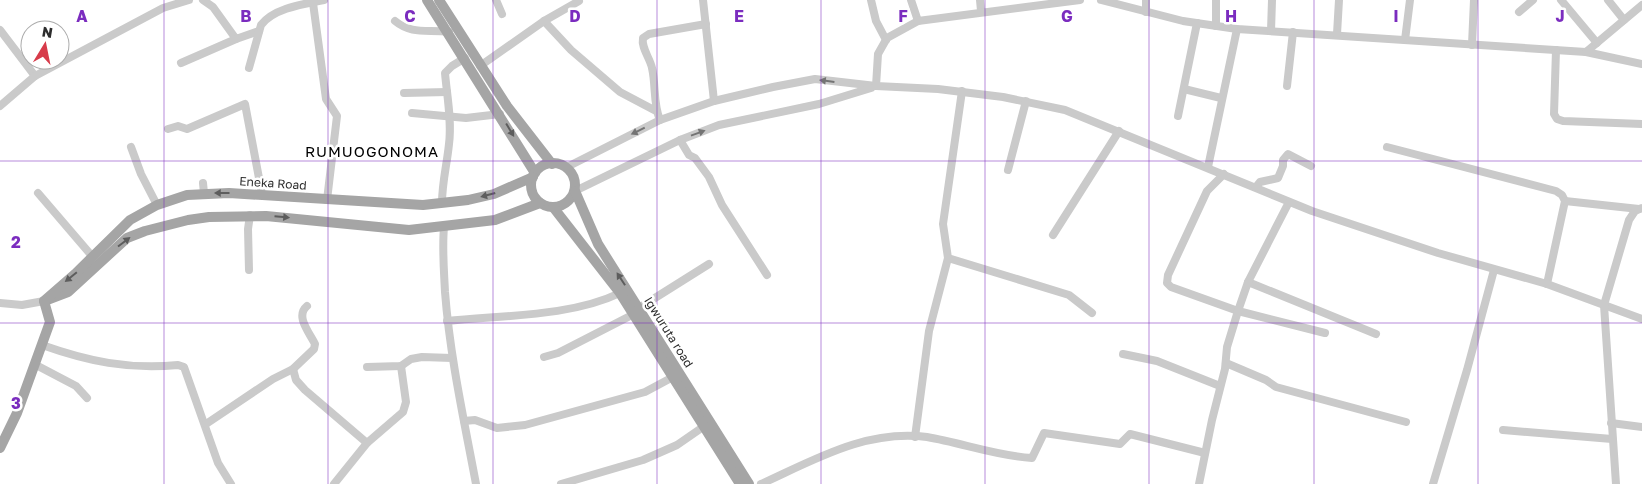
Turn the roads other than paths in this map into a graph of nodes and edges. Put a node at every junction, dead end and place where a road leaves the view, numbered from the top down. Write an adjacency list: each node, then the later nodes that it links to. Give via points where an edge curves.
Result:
1 (189, 0): 57 (street, via 163,8)
2 (204, 0): 45 (street)
3 (324, 0): 24 (street)
4 (427, 0): 42 (main road)
5 (439, 0): 55 (main road)
6 (496, 0): 30 (street)
7 (703, 0): 36 (street)
8 (871, 0): 46 (street, via 876,21)
9 (911, 0): 34 (street)
10 (980, 0): 27 (street)
11 (1073, 0): 12 (street); 25 (street)
12 (1080, 0)
13 (1101, 0): 28 (street)
14 (1146, 0): 28 (street)
15 (1216, 0): 37 (street)
16 (1272, 0): 41 (street)
17 (1339, 0): 44 (street)
18 (1410, 0): 47 (street)
19 (1474, 0): 49 (street)
20 (1533, 0): 29 (street)
21 (1561, 0): 48 (street)
22 (1608, 0): 31 (street)
23 (579, 1): 33 (street)
24 (313, 2): 40 (street, via 266,19); 91 (street, via 326,98 337,116)
25 (1017, 3): 27 (street)
26 (1642, 5): 31 (street)
27 (981, 11): 34 (street)
28 (1146, 12): 35 (street)
29 (1519, 12)
30 (502, 14)
31 (1624, 20): 48 (street)
32 (395, 21): 42 (street, via 416,32)
33 (544, 21): 55 (street); 68 (street, via 571,50 620,92)
34 (918, 21): 46 (street)
35 (1198, 23): 37 (street); 60 (street)
36 (706, 24): 65 (street); 68 (street, via 649,34 643,38 652,66)
37 (1216, 26): 38 (street)
38 (1237, 29): 41 (street); 64 (street)
39 (0, 30): 57 (street)
40 (259, 31): 45 (street); 56 (street)
41 (1270, 31): 43 (street)
42 (448, 32): 52 (main road)
43 (1293, 32): 44 (street); 59 (street)
44 (1337, 34): 47 (street)
45 (236, 39): 53 (street)
46 (886, 40): 58 (street, via 878,54)
47 (1405, 40): 49 (street)
48 (1597, 43): 51 (street)
49 (1472, 45): 50 (street)
50 (1556, 50): 51 (street); 74 (street, via 1556,119)
51 (1586, 52): 54 (street)
52 (465, 58): 62 (street, via 446,70); 70 (main road)
53 (181, 63)
54 (1642, 64)
55 (480, 66): 80 (main road)
56 (249, 68)
57 (35, 76): 67 (street)
58 (876, 86): 61 (street); 65 (street, one-way to 65, via 815,79); 77 (street, one-way to 58, via 719,126 819,104)
59 (1287, 86)
60 (1184, 89): 64 (street); 71 (street)
61 (962, 91): 66 (street); 103 (street, via 943,224)
62 (447, 92): 63 (street); 72 (street)
63 (404, 93)
64 (1221, 98): 83 (street)
65 (714, 101): 73 (street)
66 (1026, 101): 76 (street, via 1066,110); 84 (street)
67 (0, 106)
68 (656, 111): 73 (street)
69 (412, 114): 72 (street)
70 (500, 114): 72 (street); 86 (main road, one-way to 86)
71 (1178, 116)
72 (450, 117): 94 (street)
73 (660, 120): 82 (street, one-way to 82)
74 (1642, 124)
75 (168, 129): 90 (street, via 178,126 187,129 245,104)
76 (1119, 131): 83 (street); 101 (street)
77 (680, 140): 88 (street); 107 (street, via 709,177 722,206)
78 (131, 147): 96 (street)
79 (1387, 147): 92 (street, via 1556,191)
80 (552, 164): 82 (main road); 86 (main road, via 541,167)
81 (1311, 166): 87 (street, via 1288,154 1282,160 1278,178 1260,182)
82 (567, 167): 88 (main road, via 573,175)
83 (1208, 167): 85 (street)
84 (1008, 170)
85 (1224, 174): 87 (street); 115 (street, via 1206,191 1167,282 1171,288)
86 (534, 175): 94 (main road, Eneka Road, one-way to 94, via 494,194); 95 (main road, via 531,187)
87 (1256, 187): 93 (street)
88 (575, 191): 97 (main road, via 567,203); 116 (main road, Igwuruta road, one-way to 88, via 598,244)
89 (38, 193): 102 (street)
90 (262, 194): 91 (main road, Eneka Road); 96 (main road, Eneka Road, one-way to 96, via 203,188)
91 (327, 200): 94 (main road, Eneka Road, via 406,206)
92 (1565, 201): 98 (street); 109 (street)
93 (1290, 202): 106 (street); 108 (street)
94 (442, 203)
95 (540, 203): 97 (main road); 100 (main road, via 495,220)
96 (157, 205): 102 (main road, Eneka Road, via 130,220)
97 (553, 207): 110 (main road, Igwuruta road)
98 (1640, 208): 113 (street, via 1629,220)
99 (250, 215): 100 (main road, one-way to 100, via 389,229); 105 (street); 111 (main road, one-way to 99, via 68,292 127,238 208,217)
100 (444, 227): 119 (street, via 442,244)
101 (1053, 235)
102 (92, 256): 111 (main road, Eneka Road, one-way to 111)
103 (948, 258): 117 (street, via 1069,295); 141 (street, via 929,331)
104 (709, 264): 116 (street)
105 (249, 270)
106 (1494, 270): 109 (street); 154 (street)
107 (767, 275)
108 (1248, 282): 115 (street); 121 (street)
109 (1547, 284): 113 (street)
110 (620, 293): 116 (main road, Igwuruta road); 119 (street, via 600,302 570,308)
111 (44, 301): 112 (street, via 22,305); 122 (main road, via 50,322)
112 (0, 303)
113 (1604, 305): 118 (street); 136 (street)
114 (307, 306): 130 (street, via 301,315 315,344 314,349)
115 (1238, 310): 120 (street); 126 (street, via 1227,347)
116 (636, 311): 124 (street, via 558,353); 131 (main road, Igwuruta road); 151 (main road, Igwuruta road)
117 (1092, 313)
118 (1642, 319)
119 (447, 321): 125 (street)
120 (1325, 333)
121 (1376, 334)
122 (42, 345): 127 (main road); 137 (street, via 114,365 184,366)
123 (1123, 354): 132 (street, via 1157,361)
124 (544, 357)
125 (452, 358): 128 (street, via 411,358); 134 (street)
126 (1226, 363): 132 (street); 135 (street, via 1276,387)
127 (36, 365): 133 (street, via 76,386); 144 (main road)
128 (401, 366): 129 (street); 143 (street, via 406,402 403,412)
129 (367, 367)
130 (293, 369): 137 (street); 143 (street, via 304,390)
131 (673, 377): 134 (street, via 645,392 525,425 497,428 475,420); 138 (main road, Igwuruta road)
132 (1220, 386): 145 (street)
133 (87, 398)
134 (464, 421): 148 (street)
135 (1406, 422)
136 (1611, 423): 139 (street); 142 (street)
137 (206, 424): 146 (street, via 218,463)
138 (703, 427): 149 (street, via 677,445 643,460); 150 (main road, Igwuruta road)
139 (1642, 427)
140 (1503, 430): 142 (street)
141 (915, 437): 145 (street, via 1032,458 1044,433 1120,444 1130,434); 152 (street, via 883,436 852,443)
142 (1612, 439): 155 (street)
143 (367, 443): 147 (street)
144 (0, 448)
145 (1205, 454): 153 (street)
146 (231, 484)
147 (334, 484)
148 (476, 484)
149 (561, 484)
150 (740, 484)
151 (749, 484)
152 (761, 484)
153 (1199, 484)
154 (1433, 484)
155 (1616, 484)

